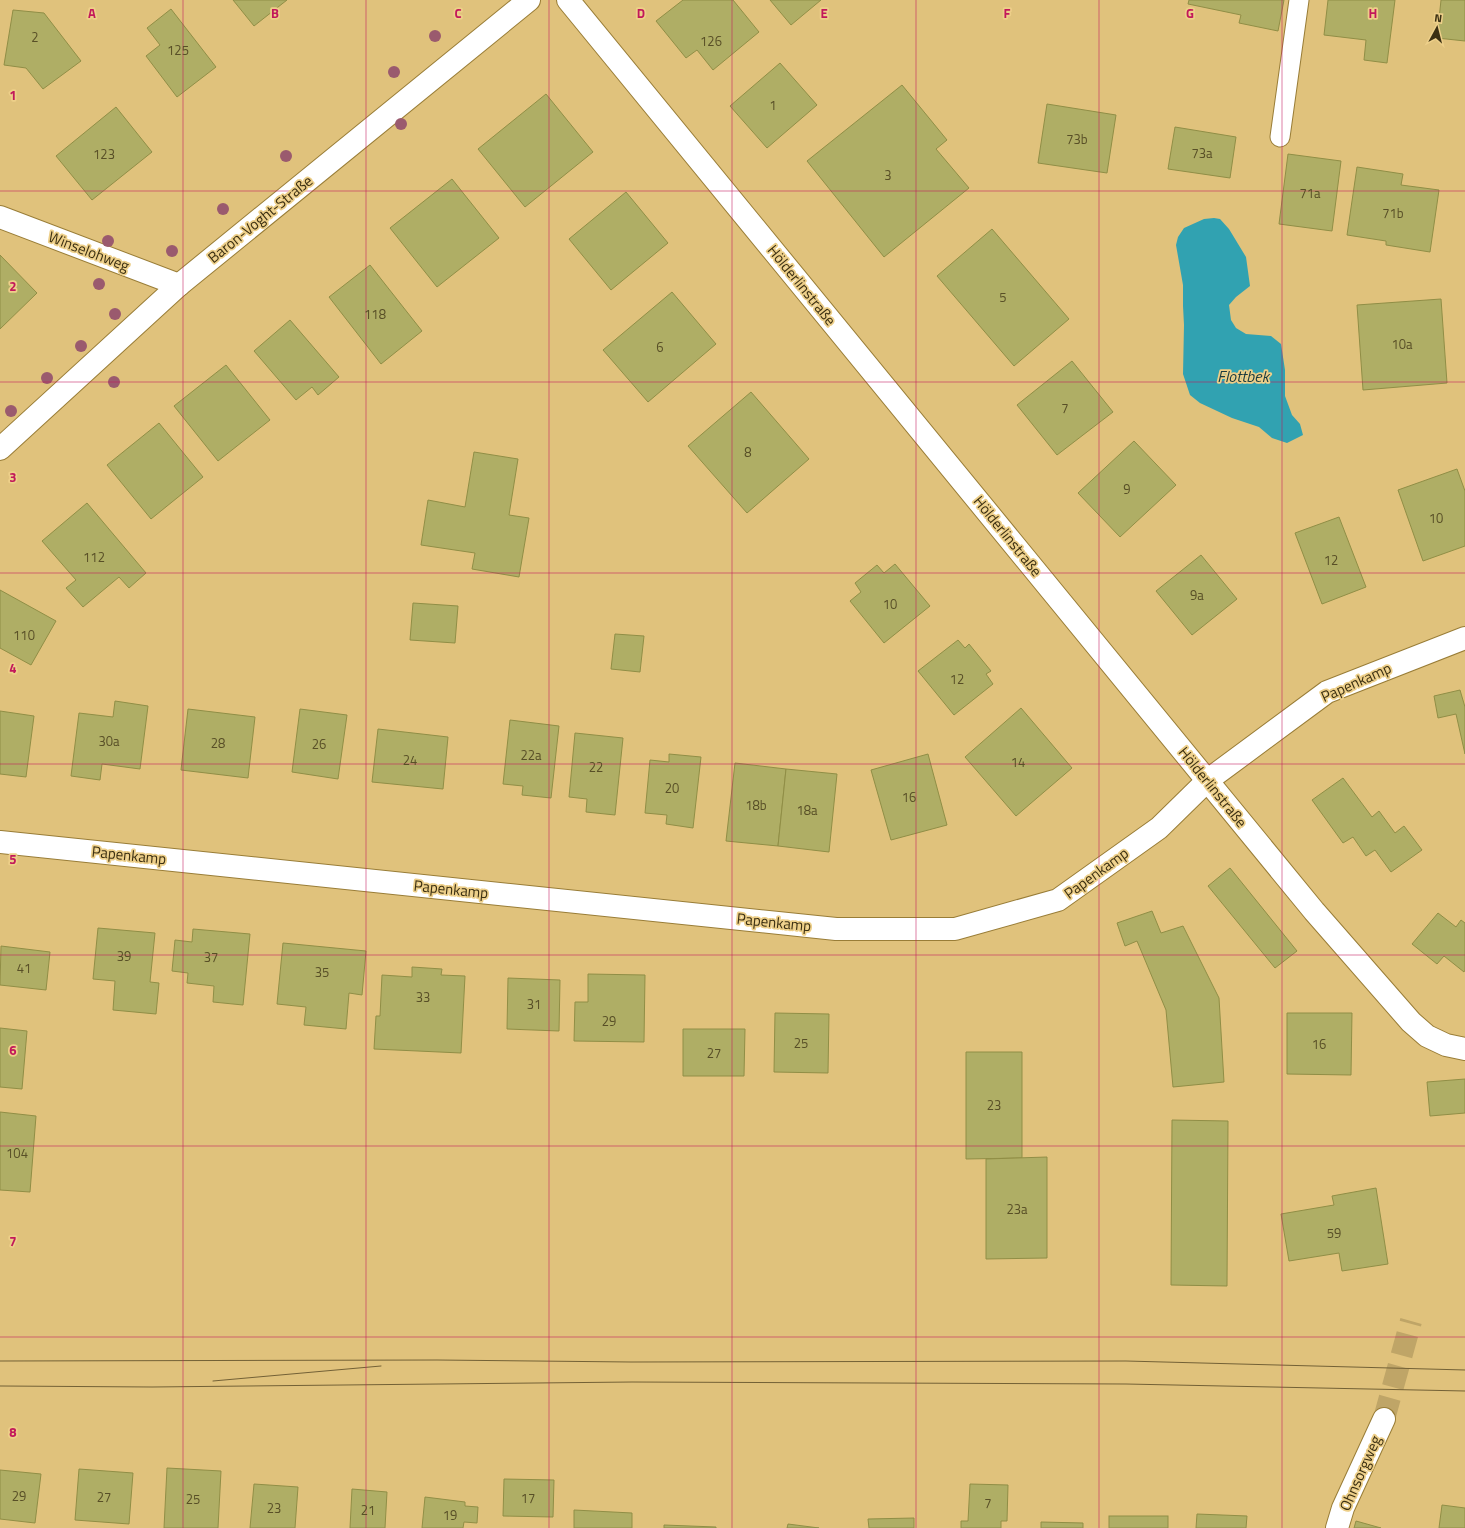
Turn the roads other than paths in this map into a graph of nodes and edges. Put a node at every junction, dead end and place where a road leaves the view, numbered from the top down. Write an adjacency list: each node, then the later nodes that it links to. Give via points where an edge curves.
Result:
1 (529, 0): 6 (street, Baron-Voght-Straße)
2 (568, 0): 9 (street, Hölderlinstraße)
3 (1299, 0): 4 (lane)
4 (1280, 137)
5 (0, 217): 6 (street, Winselohweg)
6 (179, 285): 7 (street, Baron-Voght-Straße)
7 (0, 449)
8 (1465, 638): 9 (street, Papenkamp, via 1327,692)
9 (1208, 780): 10 (street, Papenkamp, via 1159,828 1058,900 955,929 836,929); 11 (street, Hölderlinstraße, via 1314,911 1411,1022 1427,1036)
10 (0, 842)
11 (1465, 1049)
12 (1384, 1418): 13 (street, Ohnsorgweg, via 1343,1508)
13 (1337, 1528)

